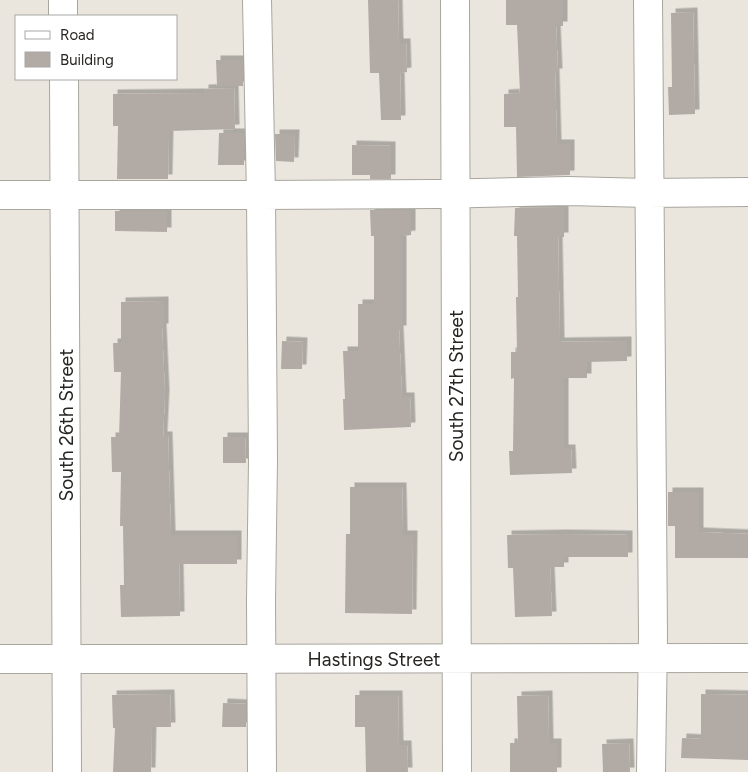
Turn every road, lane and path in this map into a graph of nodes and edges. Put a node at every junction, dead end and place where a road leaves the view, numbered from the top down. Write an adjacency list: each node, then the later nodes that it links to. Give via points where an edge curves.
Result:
1 (63, 0): 5 (street)
2 (257, 0): 12 (street)
3 (455, 0): 9 (street, South 27th Street)
4 (648, 0): 8 (street)
5 (63, 15)
6 (64, 80): 11 (street, South 26th Street)
7 (748, 192): 8 (street)
8 (648, 193): 9 (street); 13 (street)
9 (455, 194): 12 (street); 14 (street, South 27th Street)
10 (0, 195): 11 (street)
11 (65, 195): 12 (street); 17 (street, South 26th Street)
12 (261, 195): 18 (street)
13 (652, 657): 14 (street, Hastings Street); 15 (street, Hastings Street); 22 (street)
14 (456, 658): 18 (street, Hastings Street); 21 (street, South 27th Street)
15 (748, 658)
16 (0, 659): 17 (street, Hastings Street)
17 (67, 659): 18 (street, Hastings Street); 19 (street, South 26th Street)
18 (261, 659): 20 (street)
19 (67, 772)
20 (262, 772)
21 (457, 772)
22 (651, 772)

